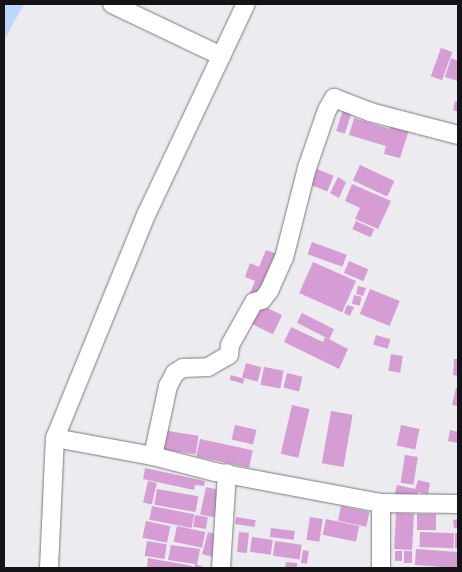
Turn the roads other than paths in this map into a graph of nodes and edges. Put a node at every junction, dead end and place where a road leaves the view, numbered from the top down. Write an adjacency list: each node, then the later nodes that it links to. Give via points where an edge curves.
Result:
1 (112, 4): 3 (street)
2 (246, 4): 3 (street)
3 (221, 56): 5 (street, via 147,212)
4 (458, 135): 6 (street, via 370,112 334,98 307,168 284,258 269,291 262,300 254,302 230,344 229,355 208,367 183,368 175,373 168,386)
5 (55, 438): 6 (street); 10 (street)
6 (153, 456): 7 (street)
7 (227, 473): 8 (street); 11 (street)
8 (381, 503): 9 (street); 12 (street)
9 (458, 504)
10 (49, 568)
11 (221, 568)
12 (381, 568)

